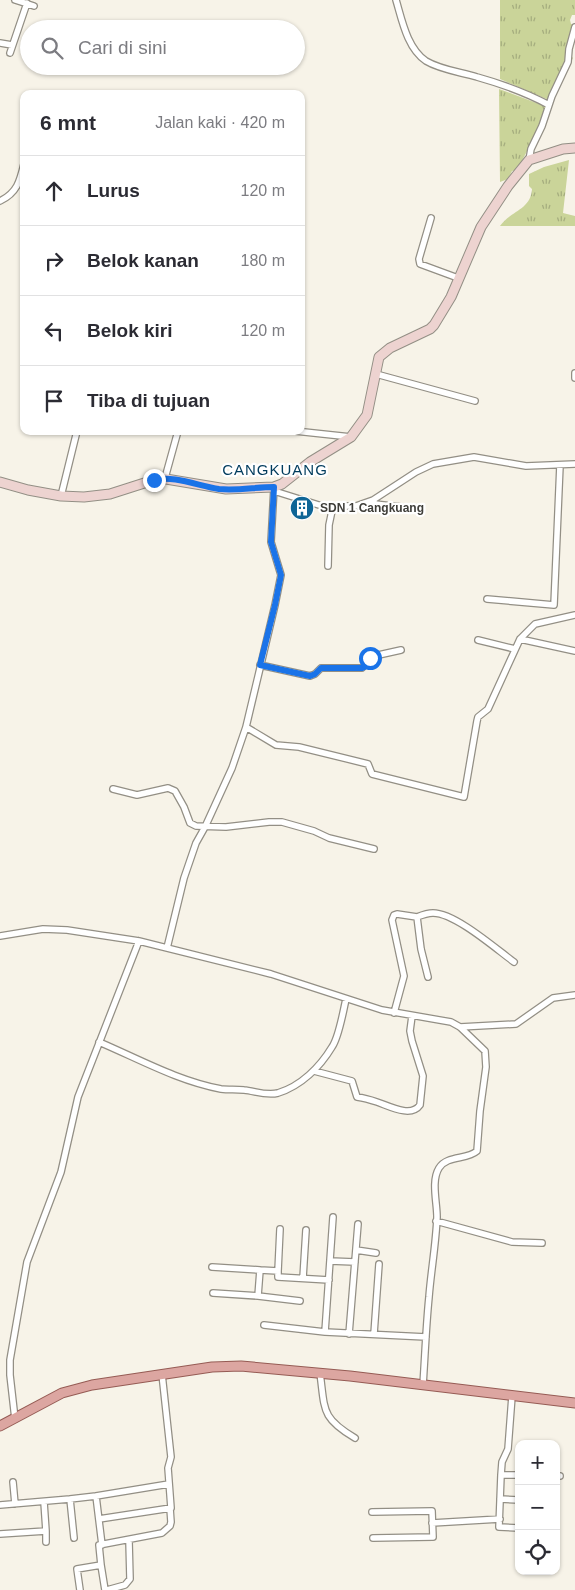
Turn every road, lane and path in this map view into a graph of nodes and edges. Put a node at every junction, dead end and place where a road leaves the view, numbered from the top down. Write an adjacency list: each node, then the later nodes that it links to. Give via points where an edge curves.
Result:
1 (15, 0): 3 (street)
2 (396, 0): 11 (street, via 402,24 426,61 524,91)
3 (27, 3): 4 (street); 5 (street)
4 (34, 6)
5 (21, 20)
6 (20, 23): 9 (street)
7 (575, 27): 11 (street, via 568,62)
8 (0, 43): 9 (street)
9 (12, 46): 10 (street)
10 (10, 53)
11 (548, 104): 13 (street)
12 (575, 148): 13 (street)
13 (529, 160): 17 (street, via 481,226)
14 (20, 181): 15 (street, via 16,190)
15 (0, 201)
16 (431, 218): 17 (street, via 420,264)
17 (458, 278): 19 (street, via 451,297 432,328 384,352 379,357)
18 (575, 373): 20 (street)
19 (376, 374): 21 (street); 25 (street, via 367,415)
20 (575, 378)
21 (475, 402)
22 (305, 432): 25 (street)
23 (76, 435): 31 (street)
24 (177, 435): 28 (street)
25 (351, 437): 30 (street)
26 (575, 464): 27 (street)
27 (560, 465): 32 (street, via 526,466 483,457 434,464); 36 (street, via 554,605)
28 (165, 478): 30 (street, via 226,489); 31 (street, via 110,494)
29 (0, 482): 31 (street)
30 (274, 489): 33 (street, via 321,506); 43 (street, via 271,542 281,575)
31 (61, 496)
32 (373, 500): 33 (street, via 356,506); 34 (street, via 375,504)
33 (333, 506): 35 (street)
34 (401, 507)
35 (328, 566)
36 (487, 599)
37 (575, 615): 38 (street, via 534,624)
38 (520, 639): 40 (street); 42 (street)
39 (478, 640): 40 (street)
40 (515, 649): 44 (street, via 488,709 478,717 464,797 372,774 368,764 299,746 276,745)
41 (400, 650): 43 (street, via 374,656 362,668 321,668 310,676)
42 (575, 652)
43 (260, 665): 44 (street)
44 (246, 727): 46 (street, via 232,768)
45 (112, 789): 46 (street, via 137,795 172,789 190,823)
46 (205, 827): 47 (street, via 282,822); 51 (street, via 184,878)
47 (374, 849)
48 (417, 916): 52 (street, via 431,912 456,921); 53 (street); 56 (street, via 397,914 392,918 404,976)
49 (0, 936): 50 (street, via 43,929)
50 (139, 941): 51 (street); 59 (street)
51 (167, 948): 55 (street, via 271,974)
52 (514, 962)
53 (428, 977)
54 (575, 995): 58 (street, via 553,998 516,1024)
55 (346, 1000): 56 (street); 60 (street, via 333,1046)
56 (394, 1012): 57 (street)
57 (412, 1016): 58 (street, via 451,1022); 60 (street, via 410,1031 423,1076 417,1109 397,1109 357,1097 352,1081)
58 (460, 1027): 62 (street, via 486,1054 478,1148 474,1154 447,1161 439,1168)
59 (99, 1042): 60 (street, via 175,1075 232,1090 277,1093); 90 (street, via 78,1097 62,1172 27,1262 10,1360)
60 (314, 1072)
61 (333, 1217): 69 (street)
62 (436, 1221): 66 (street, via 512,1242); 84 (street)
63 (358, 1224): 67 (street)
64 (280, 1229): 74 (street)
65 (306, 1230): 75 (street)
66 (542, 1243)
67 (356, 1250): 68 (street); 70 (street)
68 (376, 1253)
69 (330, 1261): 70 (street); 76 (street)
70 (355, 1262): 82 (street)
71 (379, 1264): 83 (street)
72 (212, 1267): 73 (street)
73 (260, 1270): 74 (street); 78 (street)
74 (278, 1271): 75 (street, via 278,1277)
75 (303, 1278): 76 (street)
76 (329, 1280): 81 (street)
77 (212, 1293): 78 (street)
78 (258, 1296): 79 (street)
79 (300, 1301)
80 (264, 1325): 81 (street)
81 (325, 1332): 82 (street)
82 (349, 1334): 83 (street)
83 (374, 1334): 84 (street)
84 (426, 1337): 87 (street)
85 (162, 1374): 86 (main road, via 212,1366); 90 (main road, via 62,1393); 96 (street, via 171,1457)
86 (320, 1374): 87 (main road); 92 (street, via 325,1410 337,1427)
87 (423, 1385): 88 (main road)
88 (512, 1396): 89 (main road); 93 (street, via 508,1449)
89 (575, 1403)
90 (15, 1419): 91 (main road)
91 (0, 1426)
92 (355, 1438)
93 (501, 1475): 94 (street); 99 (street)
94 (515, 1475)
95 (13, 1482): 102 (street)
96 (169, 1484): 97 (street); 104 (street)
97 (96, 1496): 98 (street); 106 (street)
98 (70, 1499): 101 (street); 112 (street)
99 (500, 1499): 100 (street); 107 (street)
100 (515, 1500)
101 (44, 1502): 102 (street); 110 (street)
102 (15, 1504): 103 (street)
103 (0, 1505)
104 (170, 1508): 106 (street); 114 (street, via 170,1526 162,1533)
105 (372, 1512): 108 (street, via 432,1511)
106 (99, 1519): 116 (street)
107 (500, 1519): 108 (street); 109 (street, via 499,1527)
108 (432, 1523): 113 (street, via 433,1537)
109 (515, 1528)
110 (46, 1531): 111 (street); 115 (street)
111 (0, 1534)
112 (74, 1538)
113 (373, 1538)
114 (129, 1541): 116 (street); 119 (street, via 130,1580 125,1585)
115 (46, 1542)
116 (102, 1545): 117 (street, via 99,1545)
117 (101, 1565): 118 (street, via 77,1569); 119 (street)
118 (80, 1590)
119 (106, 1590)

